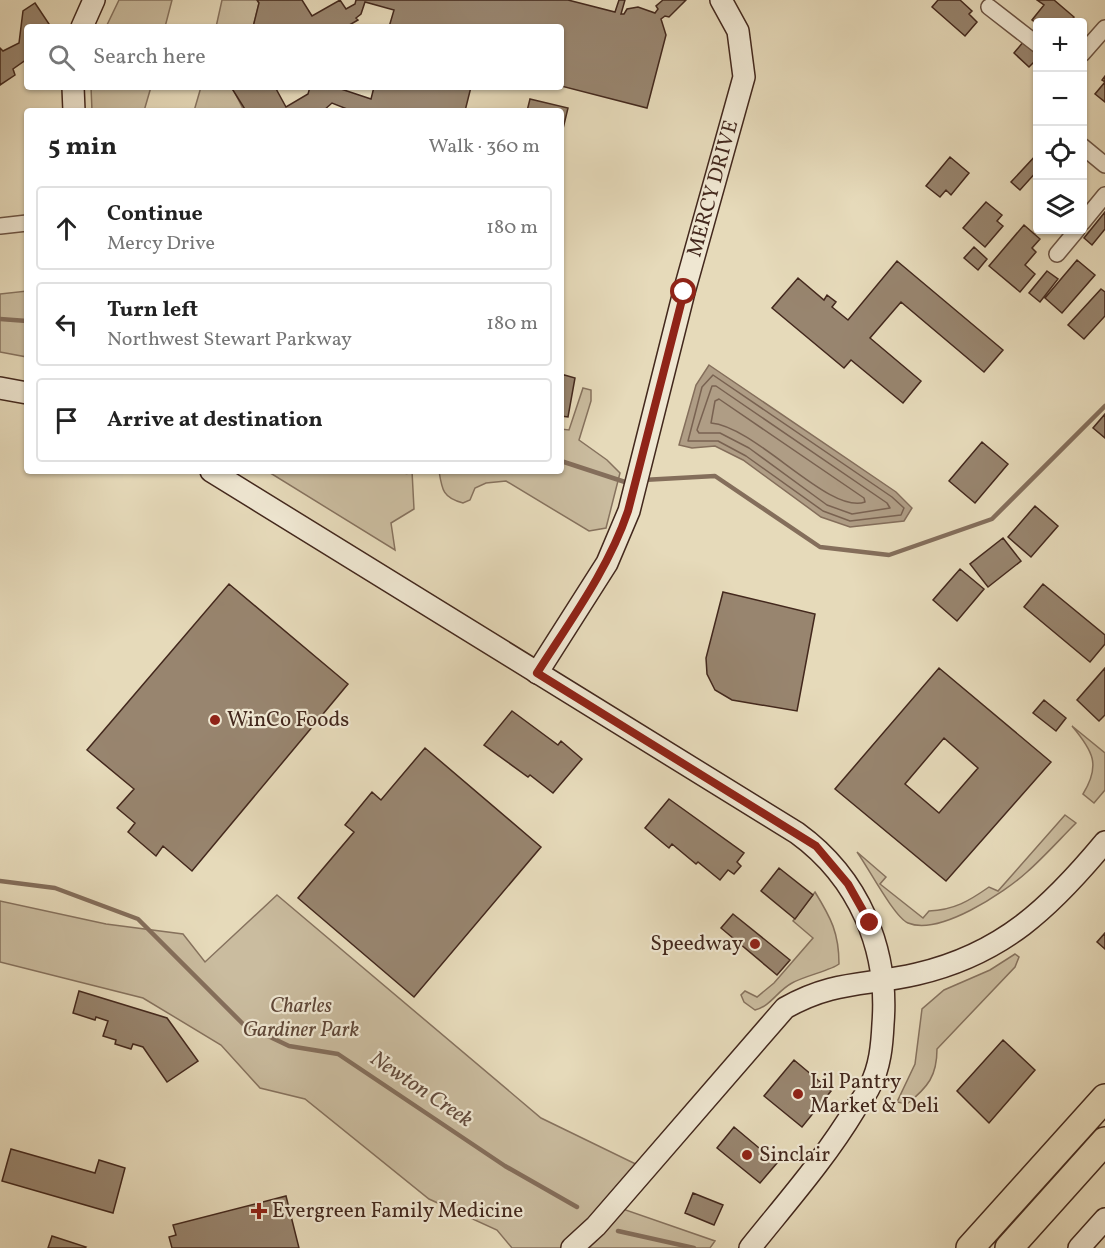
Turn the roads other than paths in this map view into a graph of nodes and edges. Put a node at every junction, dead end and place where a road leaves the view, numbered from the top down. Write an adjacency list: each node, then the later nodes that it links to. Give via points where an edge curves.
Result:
1 (94, 0): 4 (main road)
2 (721, 0): 21 (main road, MERCY DRIVE, via 738,31 744,77 637,480 623,528 607,563)
3 (989, 7): 6 (street)
4 (83, 24)
5 (1105, 28): 7 (street)
6 (1033, 41)
7 (1087, 49)
8 (73, 90): 9 (main road)
9 (74, 108)
10 (1087, 149): 11 (street)
11 (1105, 165)
12 (1105, 195): 13 (street)
13 (1087, 218)
14 (24, 223): 15 (street)
15 (0, 226)
16 (1074, 234): 17 (street)
17 (1057, 254)
18 (0, 388): 19 (main road)
19 (24, 392)
20 (217, 474): 21 (main road)
21 (537, 673): 23 (main road, via 816,846 859,901 878,948)
22 (1105, 842): 23 (main road, via 1059,896 1016,932 950,964)
23 (883, 980): 27 (main road, via 822,989 784,1008 596,1226); 28 (main road, via 881,1051 871,1086 837,1138)
24 (1105, 1098): 29 (highway)
25 (1105, 1142): 30 (highway)
26 (1105, 1219): 31 (main road)
27 (572, 1248)
28 (750, 1248)
29 (970, 1248)
30 (1009, 1248)
31 (1079, 1248)

